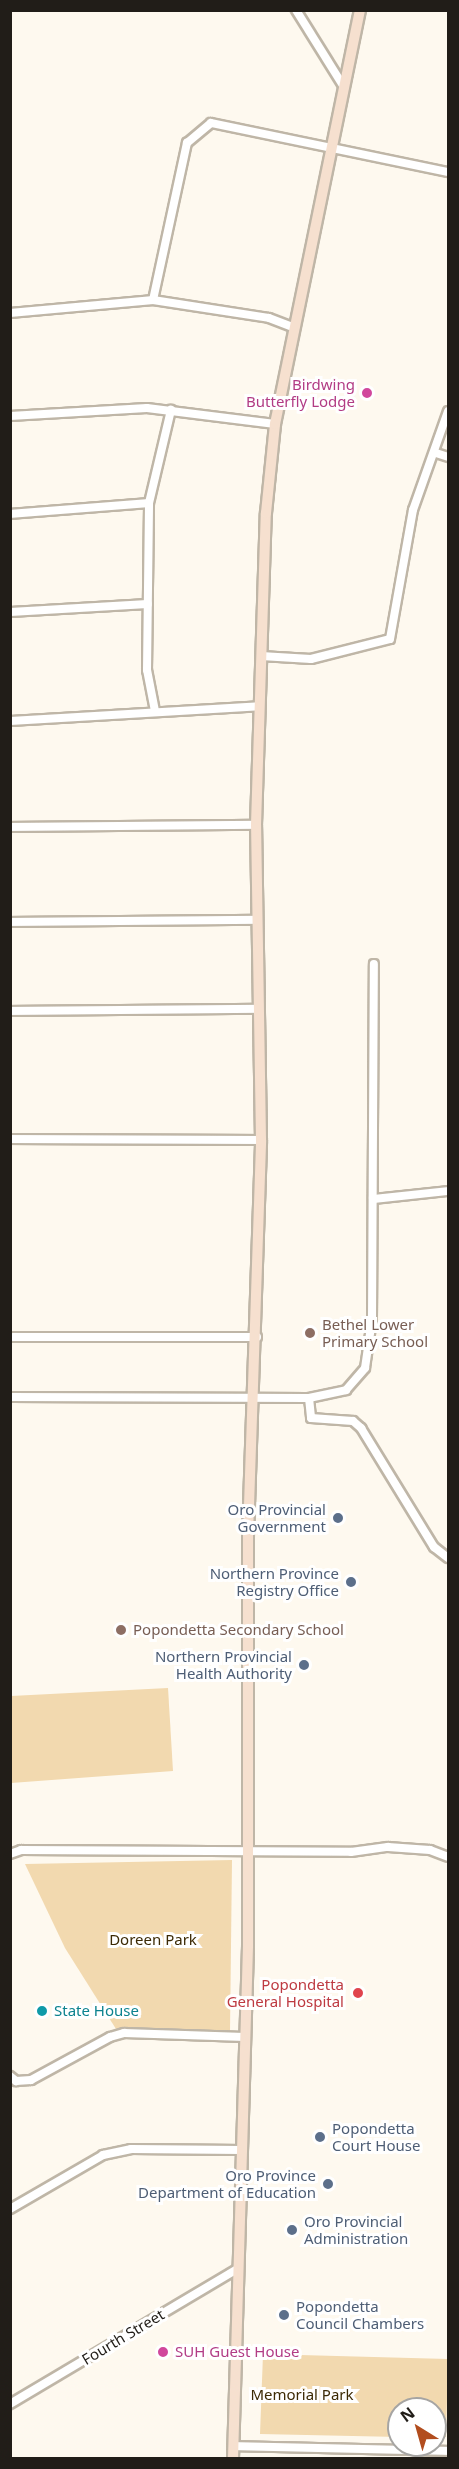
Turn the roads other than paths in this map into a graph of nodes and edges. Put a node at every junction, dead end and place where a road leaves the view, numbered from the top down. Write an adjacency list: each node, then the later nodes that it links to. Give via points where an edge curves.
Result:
1 (296, 10): 3 (street)
2 (360, 10): 3 (main road)
3 (344, 87): 4 (main road)
4 (331, 151): 5 (street); 6 (street, via 211,123 195,133 187,143); 8 (main road)
5 (448, 172)
6 (153, 300): 7 (street); 8 (street, via 269,318)
7 (10, 313)
8 (295, 328): 12 (main road)
9 (171, 410): 11 (street); 12 (street); 15 (street)
10 (448, 411): 13 (street)
11 (10, 416)
12 (275, 424): 19 (main road, via 266,513)
13 (436, 453): 14 (street); 19 (street, via 413,510 390,639 311,659)
14 (448, 457)
15 (149, 502): 16 (street); 17 (street)
16 (10, 514)
17 (148, 604): 18 (street); 21 (street, via 147,670)
18 (10, 612)
19 (261, 656): 20 (main road)
20 (260, 706): 21 (street); 23 (main road)
21 (155, 711): 22 (street)
22 (10, 720)
23 (256, 825): 24 (street); 25 (main road)
24 (10, 827)
25 (258, 920): 26 (street); 28 (main road)
26 (10, 922)
27 (374, 964): 33 (street)
28 (259, 1009): 29 (street); 31 (main road)
29 (10, 1011)
30 (10, 1139): 31 (street)
31 (261, 1140): 35 (main road)
32 (448, 1191): 33 (street)
33 (373, 1199): 37 (street, via 372,1320 365,1368 346,1390)
34 (13, 1337): 35 (street)
35 (257, 1337): 38 (main road)
36 (10, 1397): 38 (street)
37 (309, 1398): 38 (street); 39 (street, via 311,1418 353,1421 361,1428 434,1547)
38 (255, 1399): 40 (main road, via 248,1536)
39 (448, 1558)
40 (248, 1852): 41 (street, via 21,1850); 42 (street, via 351,1852 388,1847 430,1850); 43 (main road)
41 (10, 1854)
42 (448, 1857)
43 (245, 2037): 44 (street, via 124,2033 31,2080 16,2081); 45 (main road)
44 (10, 2076)
45 (242, 2150): 46 (street, via 131,2149 103,2155); 47 (main road)
46 (10, 2209)
47 (236, 2270): 48 (street, Fourth Street); 49 (main road)
48 (10, 2404)
49 (234, 2446): 50 (street); 51 (main road)
50 (448, 2451)
51 (233, 2458)

